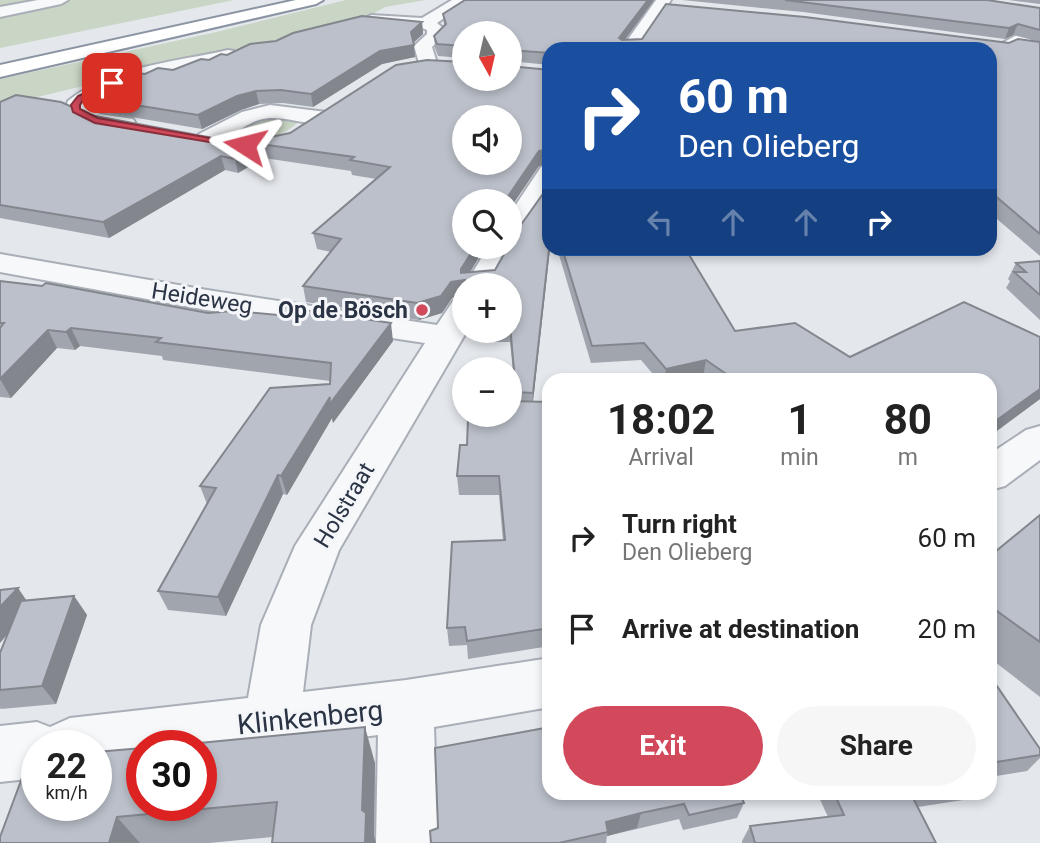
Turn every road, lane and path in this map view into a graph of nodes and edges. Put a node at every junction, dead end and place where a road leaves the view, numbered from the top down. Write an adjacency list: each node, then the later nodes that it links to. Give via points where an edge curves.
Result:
1 (61, 0): 6 (street)
2 (277, 0): 14 (highway)
3 (316, 0): 18 (highway)
4 (463, 0): 8 (street)
5 (665, 5): 10 (street)
6 (0, 12)
7 (351, 23): 8 (street)
8 (425, 23): 15 (street, via 437,32 423,46)
9 (1040, 27): 12 (street)
10 (636, 42)
11 (1040, 48): 12 (street)
12 (1003, 49)
13 (245, 51): 19 (street, via 112,83 75,105 82,115 95,120)
14 (0, 58)
15 (428, 63): 16 (street); 17 (street)
16 (451, 64)
17 (405, 66)
18 (0, 71)
19 (147, 128)
20 (295, 131): 22 (street, via 327,111 252,113)
21 (183, 135): 22 (street)
22 (207, 139): 23 (street)
23 (237, 145)
24 (542, 184): 25 (street)
25 (522, 216)
26 (0, 263): 27 (street, Heideweg, via 207,300)
27 (452, 322)
28 (452, 327): 31 (street, Holstraat, via 318,546 286,625)
29 (542, 683): 30 (street, Klinkenberg)
30 (406, 706): 31 (street, Klinkenberg); 35 (street)
31 (272, 721): 32 (street, Klinkenberg)
32 (112, 741)
33 (21, 752): 34 (street)
34 (0, 754)
35 (407, 843)

